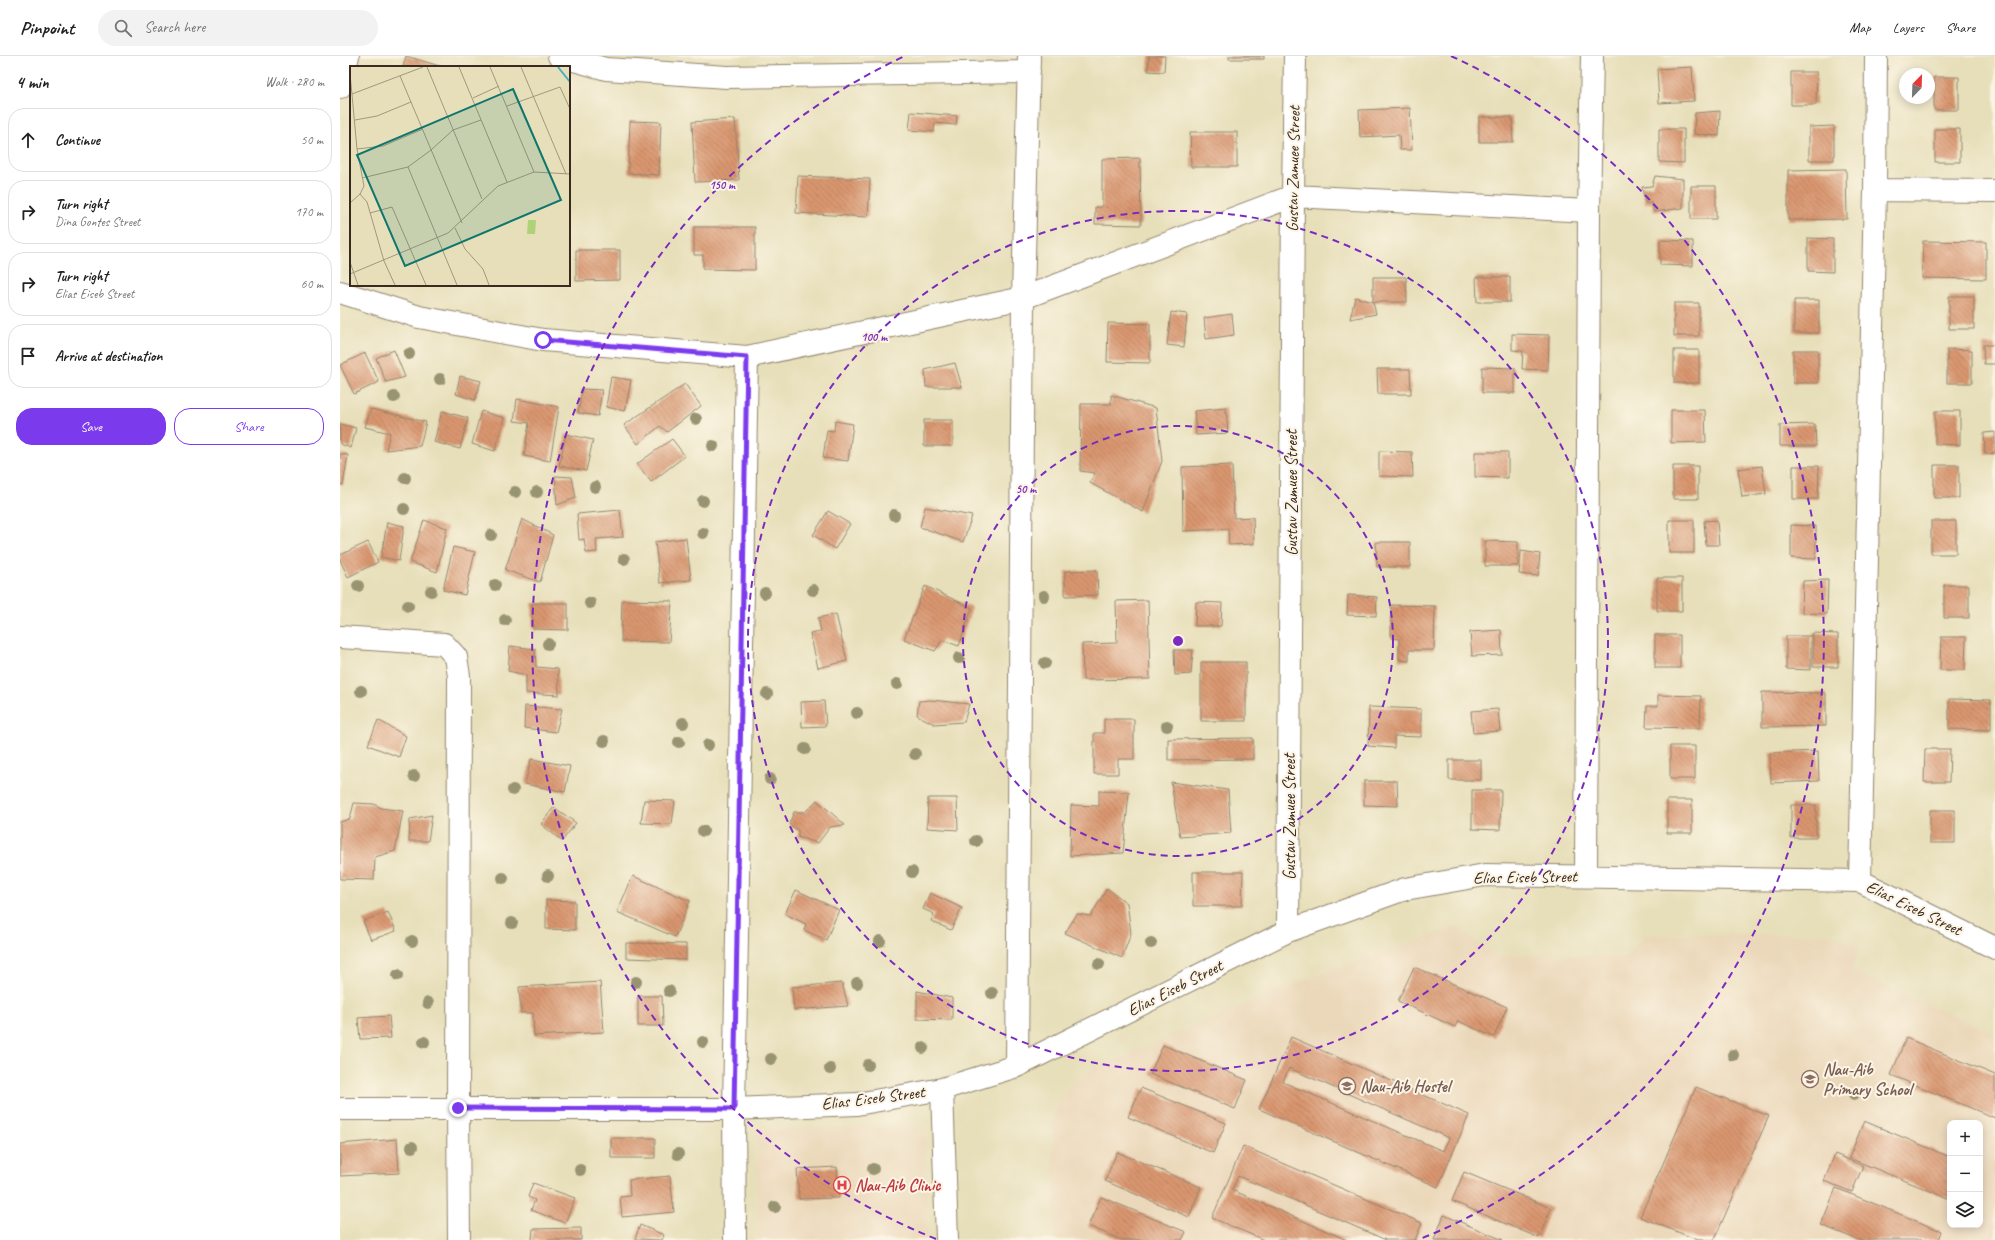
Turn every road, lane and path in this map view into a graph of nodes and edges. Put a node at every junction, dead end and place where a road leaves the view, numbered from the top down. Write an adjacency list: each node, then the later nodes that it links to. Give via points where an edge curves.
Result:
1 (348, 56): 7 (street)
2 (559, 56): 6 (street, via 606,69 727,77)
3 (1295, 56): 10 (street, Gustav Zamuee Street)
4 (1592, 56): 11 (street)
5 (1876, 56): 8 (street)
6 (1029, 64): 13 (street)
7 (340, 87)
8 (1875, 190): 9 (street); 17 (street)
9 (1995, 191)
10 (1292, 196): 11 (street); 13 (street); 18 (street, Gustav Zamuee Street)
11 (1588, 211): 16 (street)
12 (340, 292): 14 (street, via 419,317 543,340)
13 (1023, 298): 14 (street); 20 (street)
14 (747, 357): 23 (street)
15 (340, 637): 22 (street, via 444,644 456,657 459,676)
16 (1586, 875): 17 (street, Elias Eiseb Street); 18 (street, Elias Eiseb Street, via 1485,875 1405,888)
17 (1860, 881): 19 (street, Elias Eiseb Street)
18 (1288, 931): 20 (street, Elias Eiseb Street)
19 (1995, 948)
20 (1017, 1066): 21 (street, Elias Eiseb Street)
21 (942, 1090): 23 (street, Elias Eiseb Street, via 857,1104); 27 (street)
22 (458, 1108): 23 (street, Elias Eiseb Street); 24 (street, Elias Eiseb Street); 25 (street)
23 (734, 1109): 26 (street)
24 (340, 1110)
25 (459, 1240)
26 (735, 1240)
27 (947, 1240)

